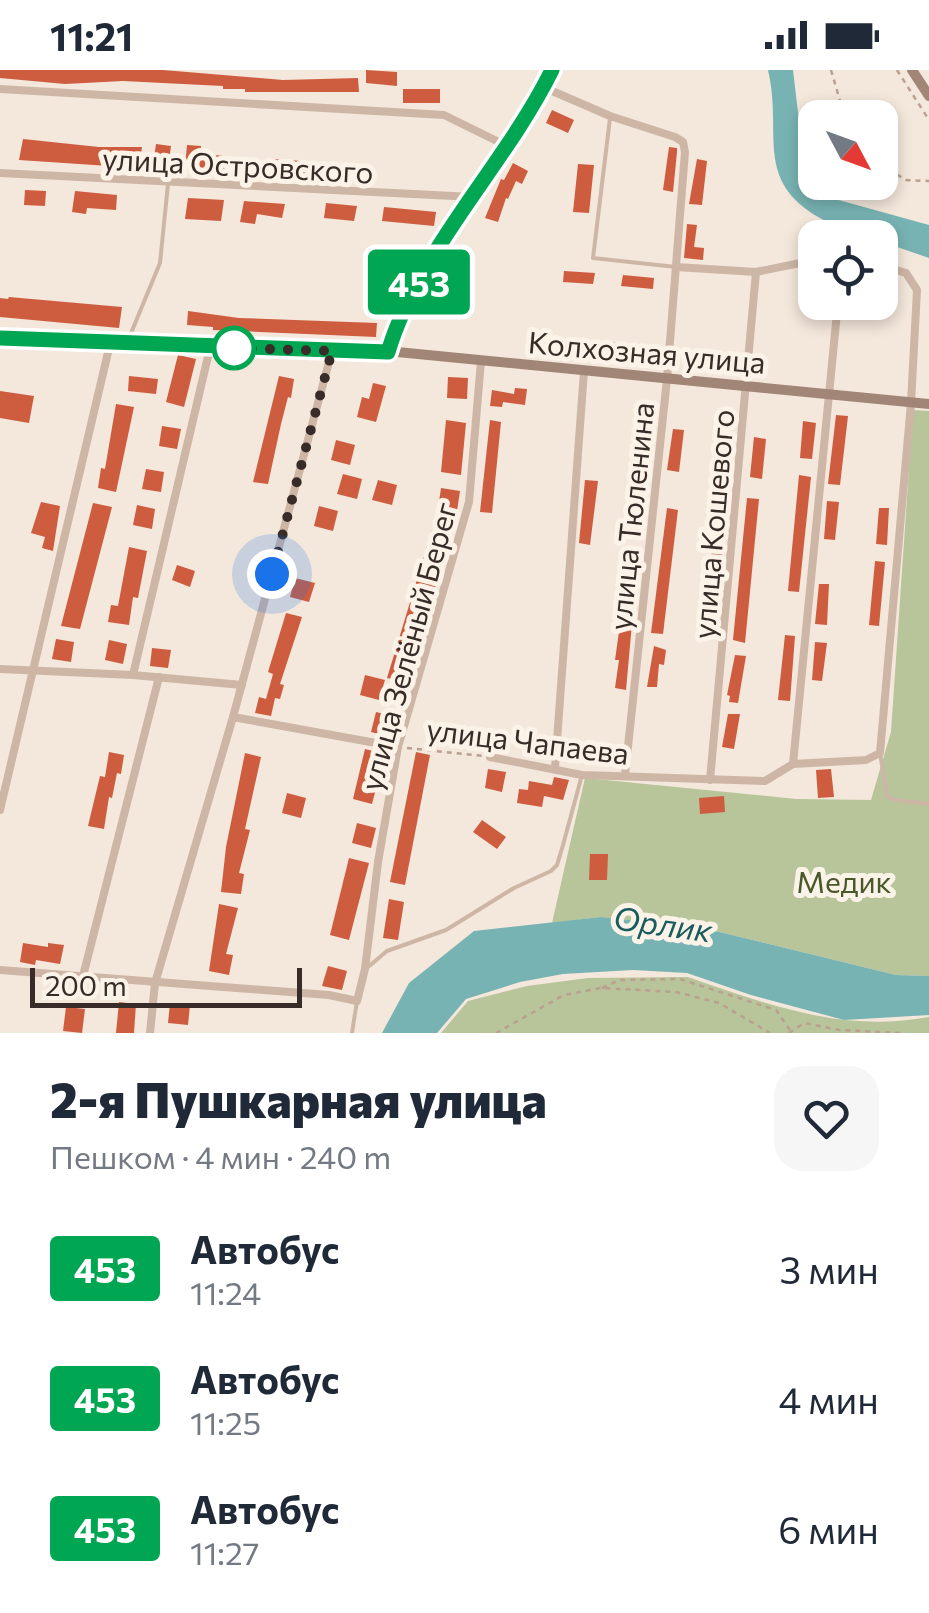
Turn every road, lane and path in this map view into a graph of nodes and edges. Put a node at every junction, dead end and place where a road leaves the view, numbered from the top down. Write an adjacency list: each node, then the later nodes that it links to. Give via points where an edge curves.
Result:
1 (552, 70): 5 (street)
2 (831, 70): 8 (path)
3 (896, 70): 10 (path)
4 (912, 70): 7 (main road)
5 (544, 86): 9 (street); 11 (street)
6 (0, 89): 11 (street, via 444,115)
7 (929, 96)
8 (840, 100)
9 (610, 116): 18 (street, улица Тюленина, via 683,142); 18 (lane, via 593,258)
10 (929, 120)
11 (507, 146): 16 (street)
12 (0, 173): 15 (street, улица Островского)
13 (898, 175): 14 (path)
14 (929, 181)
15 (168, 184): 16 (street, улица Островского); 24 (lane, via 160,263)
16 (474, 197): 27 (street, via 430,262)
17 (798, 263): 20 (street)
18 (676, 267): 20 (street); 30 (street, улица Тюленина)
19 (898, 271): 33 (street, via 917,290)
20 (756, 272): 31 (street, улица Кошевого)
21 (836, 320): 32 (street)
22 (0, 338): 23 (main road, Колхозная улица)
23 (110, 344): 24 (main road, Колхозная улица); 36 (street)
24 (126, 344): 25 (main road, Колхозная улица)
25 (210, 348): 26 (main road, Колхозная улица); 37 (street)
26 (332, 351): 27 (main road, Колхозная улица); 39 (street)
27 (388, 352): 28 (main road, Колхозная улица)
28 (481, 361): 29 (main road, Колхозная улица); 41 (street, улица Зелёный Берег, via 470,502)
29 (584, 371): 30 (main road, Колхозная улица); 45 (street)
30 (667, 378): 31 (main road, Колхозная улица); 47 (street, улица Тюленина)
31 (748, 386): 32 (main road, Колхозная улица); 48 (street, улица Кошевого)
32 (827, 392): 33 (main road, Колхозная улица); 44 (street)
33 (911, 403): 34 (main road, Колхозная улица); 42 (street)
34 (929, 404)
35 (0, 670): 36 (street)
36 (31, 670): 37 (street); 50 (street)
37 (133, 675): 38 (street)
38 (160, 678): 39 (street); 53 (street)
39 (242, 685): 40 (street)
40 (234, 716): 41 (street, улица Чапаева); 54 (street)
41 (398, 747): 43 (path, улица Чапаева); 51 (street, улица Зелёный Берег)
42 (877, 756): 44 (street, улица Чапаева); 49 (lane, via 886,796)
43 (490, 757): 45 (street, улица Чапаева)
44 (793, 764): 48 (street, улица Чапаева, via 765,782)
45 (556, 768): 46 (street, улица Чапаева)
46 (582, 774): 47 (street, улица Чапаева); 51 (lane, via 551,871 446,930 387,951)
47 (626, 776): 48 (street, улица Чапаева)
48 (710, 780)
49 (929, 804)
50 (0, 810)
51 (366, 969): 56 (street, улица Зелёный Берег)
52 (0, 970): 53 (street)
53 (83, 976): 54 (street)
54 (154, 984): 56 (street); 58 (street)
55 (601, 988): 57 (path, via 620,980 680,979 776,1010); 60 (path, via 564,995); 61 (path, via 676,992 719,1003)
56 (357, 1001): 59 (lane)
57 (791, 1032): 62 (path, via 804,1023)
58 (150, 1033)
59 (352, 1033)
60 (496, 1033)
61 (770, 1033)
62 (901, 1033)

